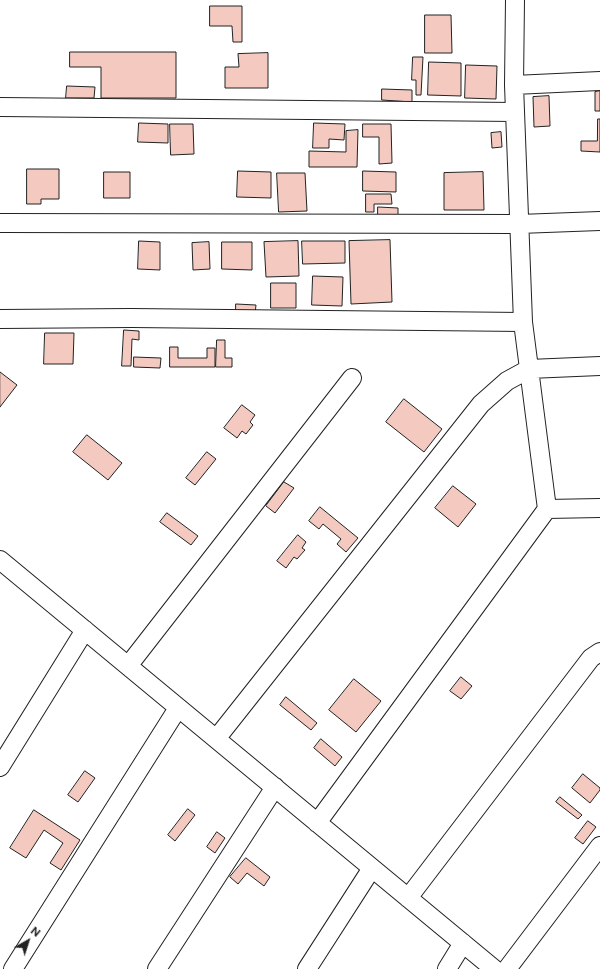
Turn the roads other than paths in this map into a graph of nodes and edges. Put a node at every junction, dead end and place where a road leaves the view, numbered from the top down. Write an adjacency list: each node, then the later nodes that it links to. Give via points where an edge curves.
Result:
1 (515, 0): 3 (street)
2 (600, 81): 3 (street)
3 (514, 85): 5 (street)
4 (0, 107): 5 (street)
5 (515, 112): 8 (street)
6 (600, 221): 8 (street)
7 (0, 223): 8 (street)
8 (519, 224): 10 (street)
9 (0, 319): 10 (street)
10 (523, 322): 12 (street)
11 (600, 366): 12 (street)
12 (529, 369): 15 (street); 21 (street, via 507,381 481,404)
13 (352, 378): 19 (street)
14 (600, 508): 15 (street)
15 (547, 509): 24 (street)
16 (0, 560): 17 (street)
17 (85, 630): 19 (street); 22 (street)
18 (600, 652): 27 (street, via 591,658)
19 (128, 666): 20 (street)
20 (178, 708): 21 (street); 29 (street)
21 (216, 739): 23 (street)
22 (0, 767)
23 (275, 787): 24 (street); 30 (street)
24 (317, 823): 26 (street)
25 (600, 846): 34 (street)
26 (372, 868): 27 (street); 31 (street)
27 (408, 898): 28 (street)
28 (463, 943): 32 (street); 33 (street)
29 (13, 969)
30 (157, 969)
31 (307, 969)
32 (447, 969)
33 (494, 969)
34 (507, 969)

